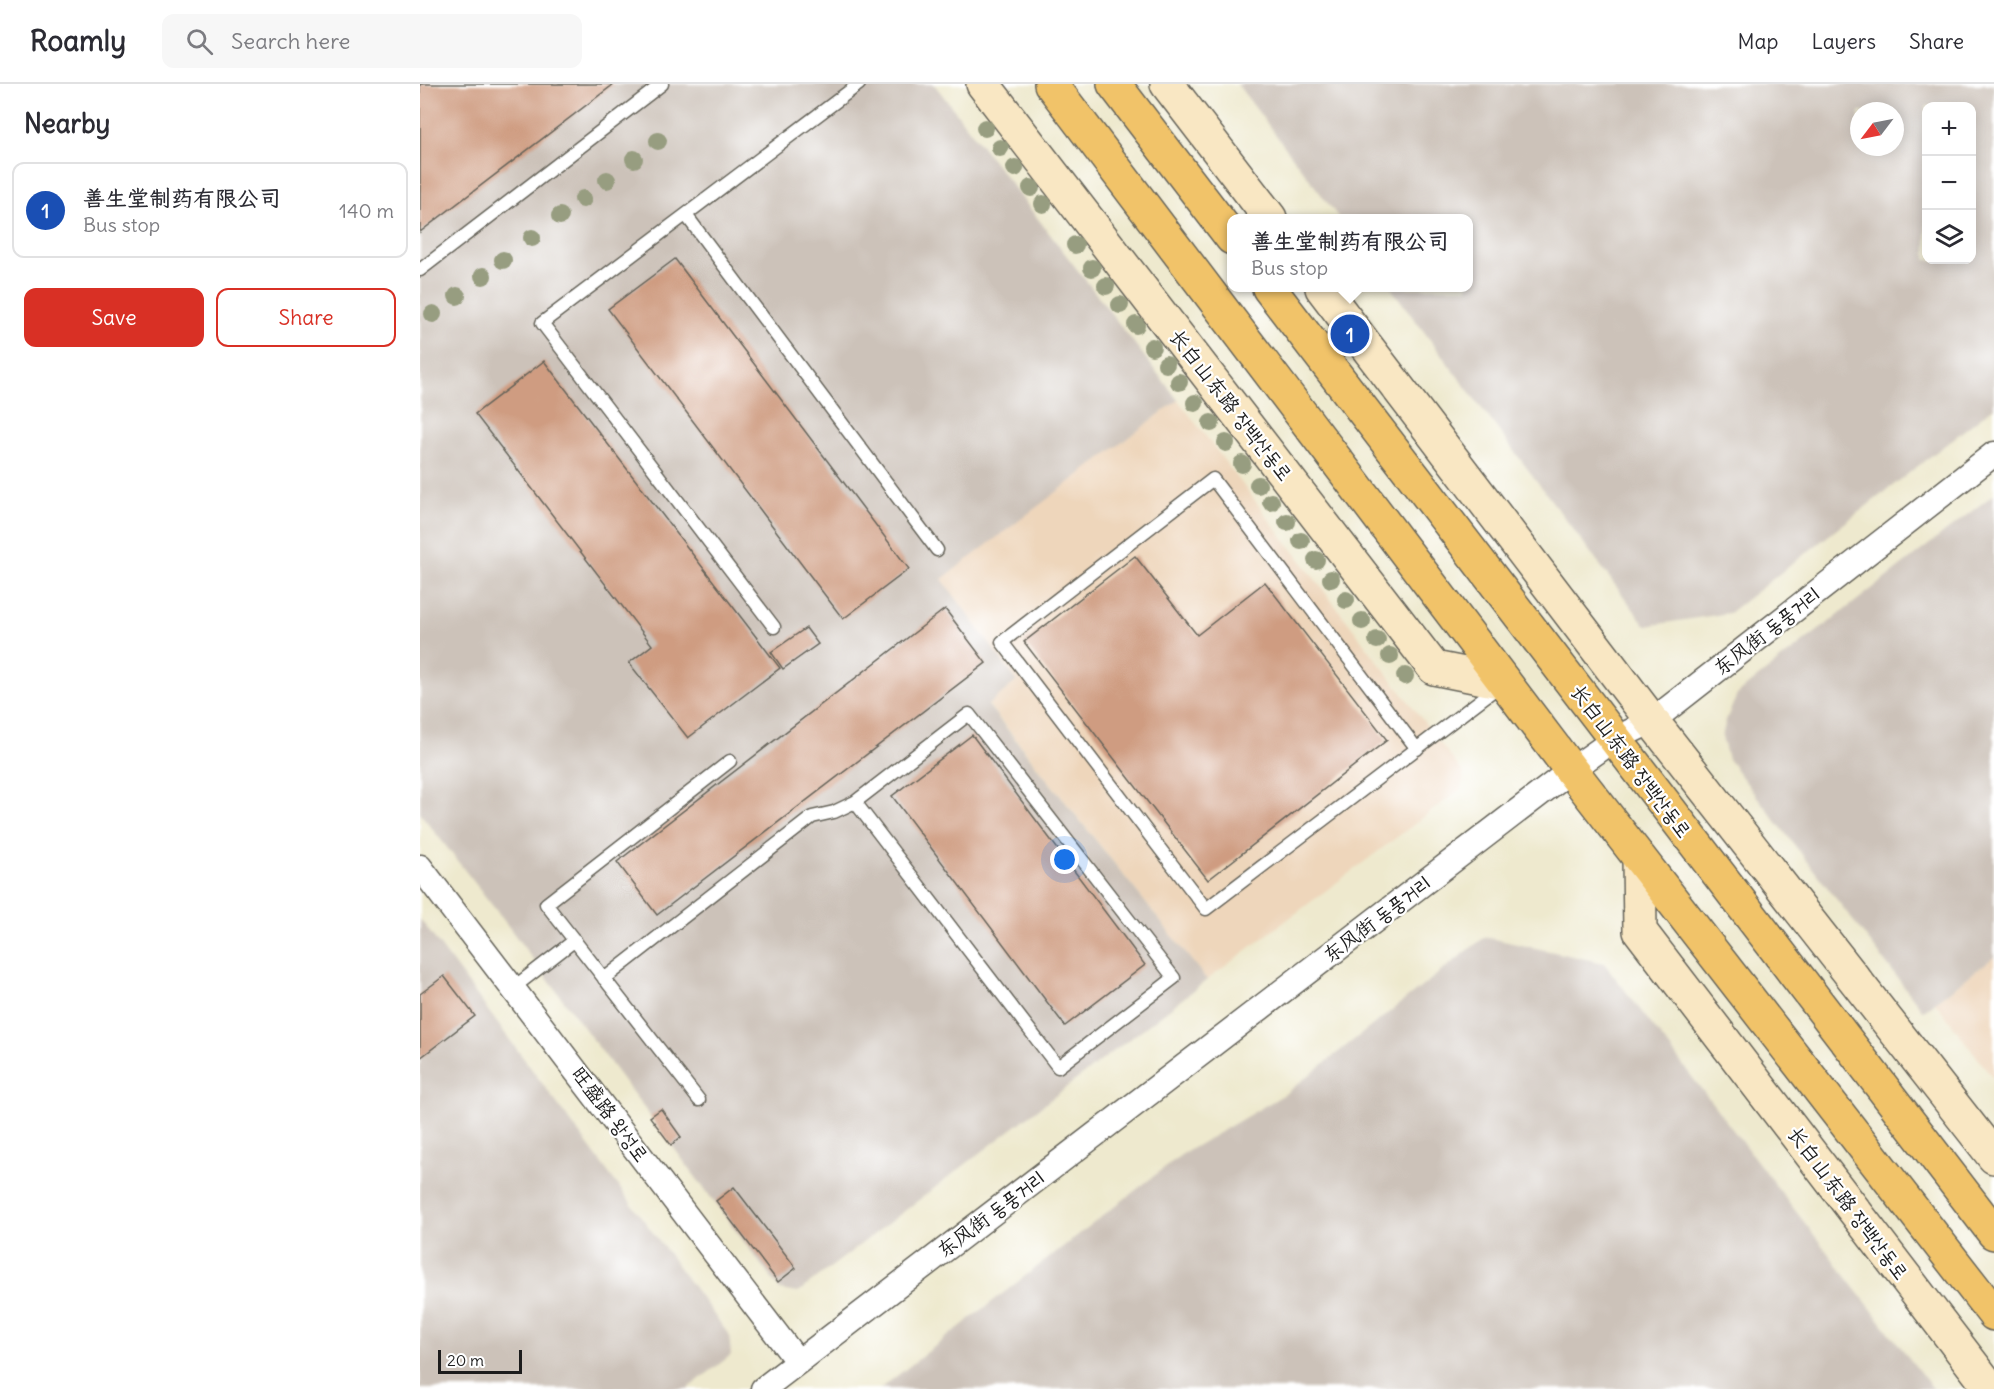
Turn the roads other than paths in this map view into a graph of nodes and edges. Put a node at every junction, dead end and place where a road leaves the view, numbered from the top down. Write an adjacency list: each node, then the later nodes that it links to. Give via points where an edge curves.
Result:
1 (662, 84): 10 (lane)
2 (859, 84): 8 (lane)
3 (983, 84): 16 (street, 长白山东路 장백산동로, via 1434,668)
4 (1051, 84): 16 (main road)
5 (1114, 84): 9 (main road)
6 (1167, 84): 7 (street)
7 (1266, 214)
8 (686, 215): 14 (lane); 15 (lane, via 542,323)
9 (1227, 231)
10 (422, 263)
11 (1272, 292): 18 (main road, 长白山东路 장백산동로)
12 (1325, 292): 17 (street, 长白山东路 장백산동로)
13 (1994, 454): 17 (street, 东风街 동풍거리)
14 (938, 550)
15 (774, 627)
16 (1504, 682): 19 (lane); 21 (main road)
17 (1652, 721): 18 (street, 东风街 동풍거리); 29 (street, 长白山东路 장백산동로)
18 (1615, 740): 21 (street, 东风街 동풍거리); 30 (main road, 长白山东路 장백산동로)
19 (1417, 749): 19 (lane, via 1206,909 1002,642 1213,479)
20 (730, 762): 25 (lane, via 546,904)
21 (1571, 770): 23 (main road); 32 (street, 东风街 동풍거리)
22 (855, 802): 22 (lane, via 1058,1067 1174,978 969,714); 26 (lane, via 812,817)
23 (1639, 859): 31 (main road); 34 (street, 长白山东路 장백산동로, via 1640,931)
24 (420, 867): 27 (street, 旺盛路 왕성로)
25 (575, 940): 26 (lane); 27 (lane)
26 (604, 980): 28 (lane)
27 (513, 988): 32 (street, 旺盛路 왕성로)
28 (699, 1100)
29 (1994, 1157)
30 (1994, 1233)
31 (1994, 1314)
32 (798, 1362): 33 (street, 东风街 동풍거리)
33 (763, 1389)
34 (1990, 1389)

